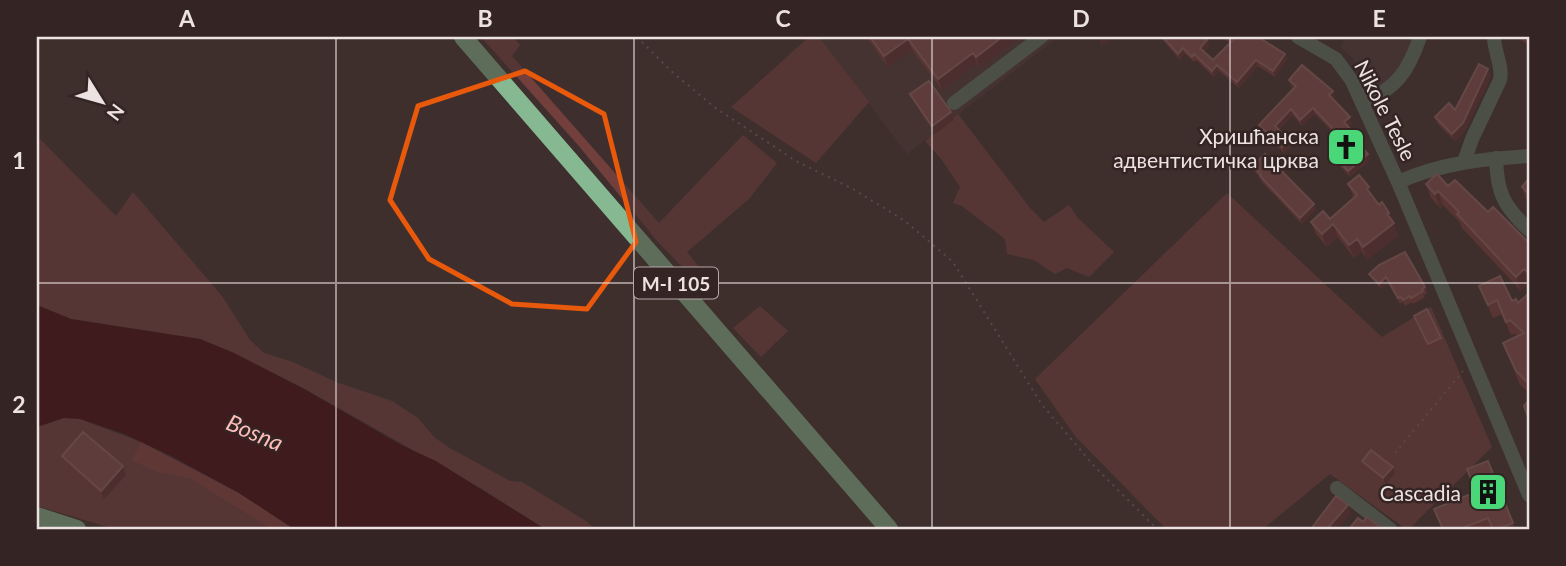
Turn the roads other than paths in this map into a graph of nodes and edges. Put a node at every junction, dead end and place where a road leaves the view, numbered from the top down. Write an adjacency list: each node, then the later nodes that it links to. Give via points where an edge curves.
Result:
1 (463, 37): 17 (main road, M-I 105)
2 (1041, 37): 6 (street)
3 (1298, 37): 7 (street, Nikole Tesle, via 1344,68)
4 (1419, 37): 7 (street, via 1394,85)
5 (1494, 37): 10 (street, via 1502,72)
6 (954, 103)
7 (1362, 103): 11 (street, Nikole Tesle)
8 (1529, 156): 9 (street)
9 (1496, 158): 10 (street); 12 (street, via 1500,194)
10 (1464, 162): 11 (street)
11 (1398, 182): 14 (street, Nikole Tesle)
12 (1529, 230)
13 (1338, 488): 18 (street)
14 (1529, 495)
15 (37, 516): 16 (main road)
16 (77, 529)
17 (889, 529)
18 (1391, 529)

